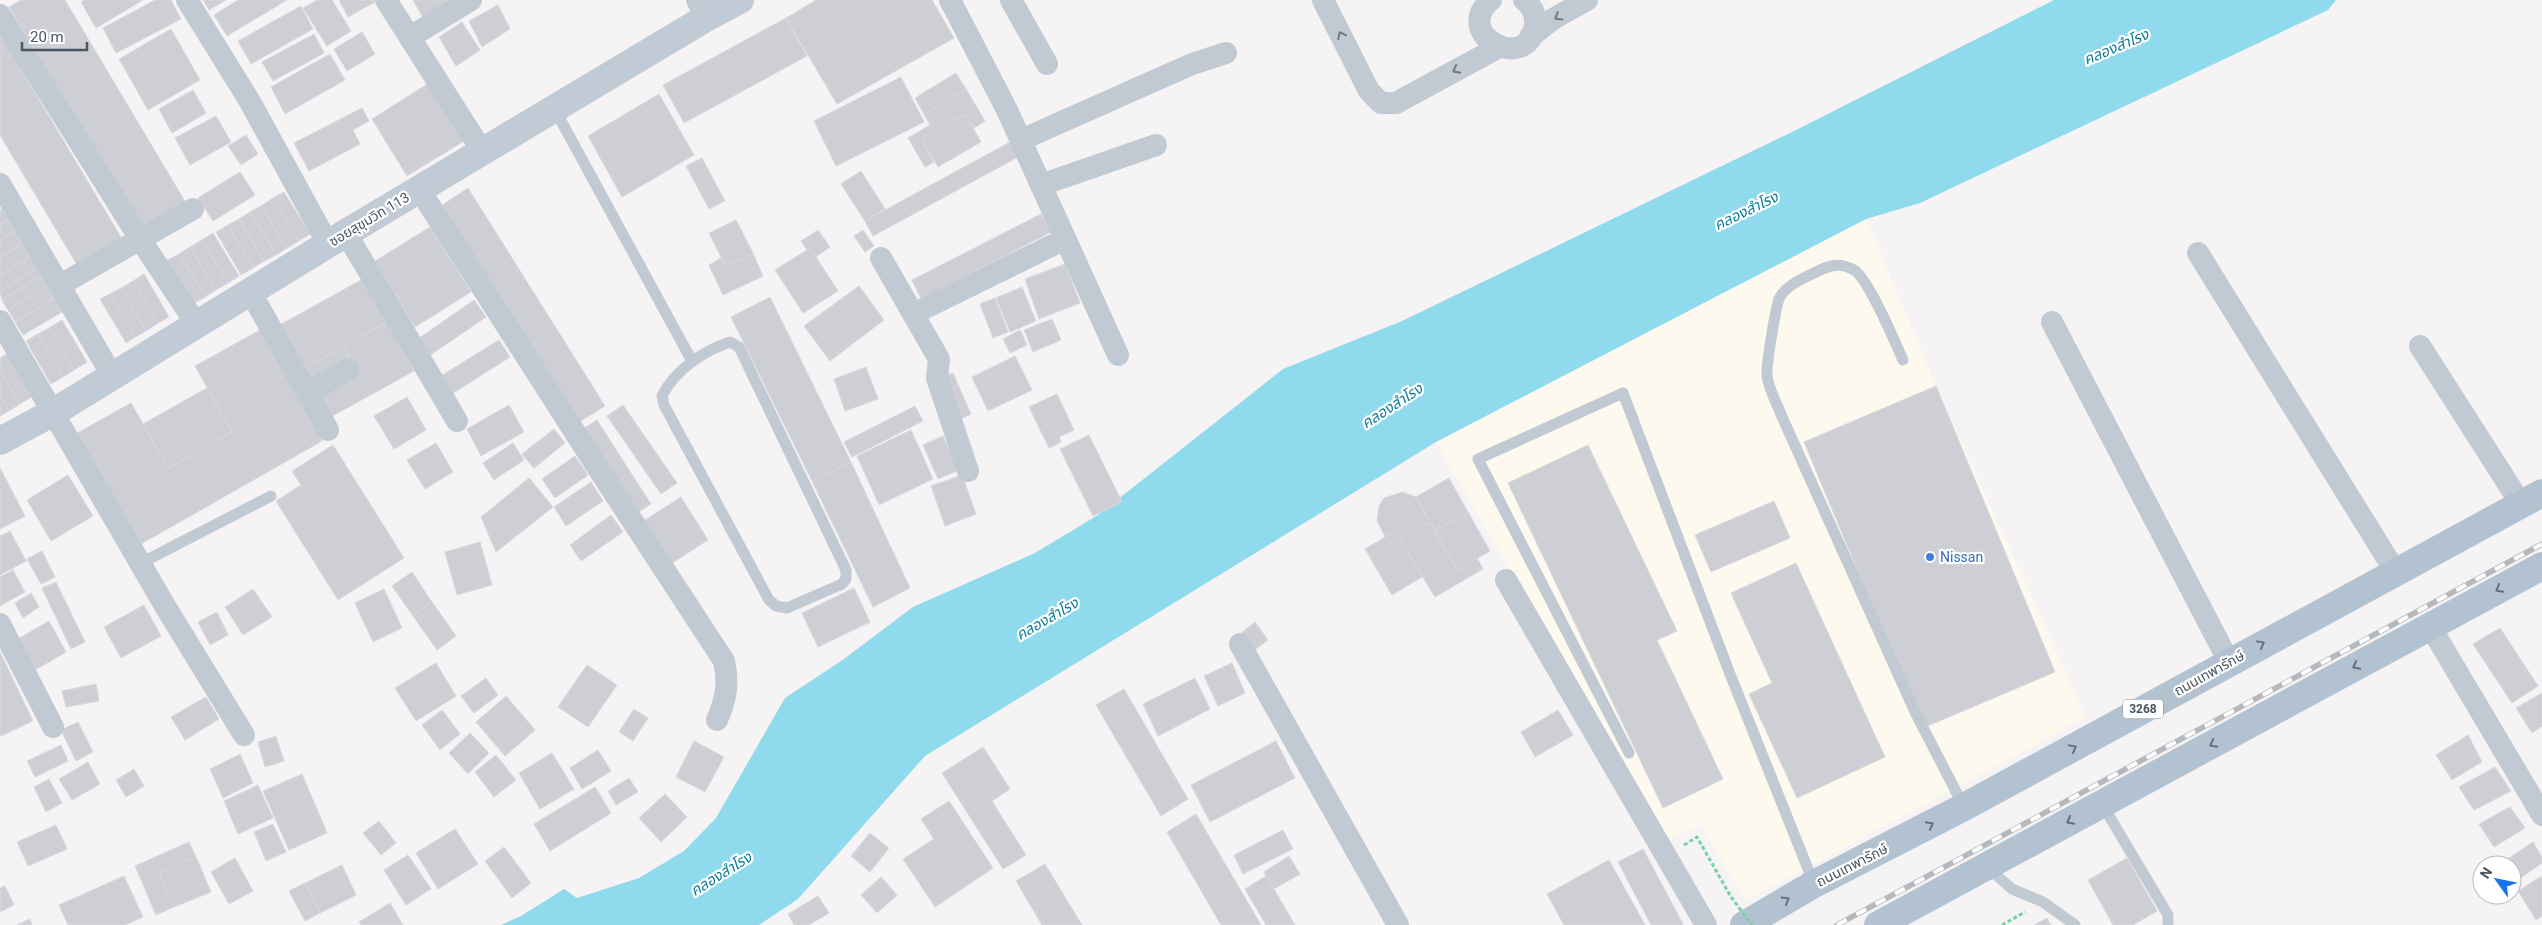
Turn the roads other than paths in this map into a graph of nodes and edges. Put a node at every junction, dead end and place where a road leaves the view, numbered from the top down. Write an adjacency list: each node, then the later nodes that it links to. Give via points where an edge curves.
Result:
1 (187, 0): 26 (street)
2 (386, 0): 13 (street)
3 (471, 0): 13 (street)
4 (740, 0): 11 (main road, ซอยสุขุมวิท 113)
5 (950, 0): 19 (street)
6 (1011, 0): 17 (street)
7 (1323, 0): 15 (street, one-way to 7, via 1396,103 1381,103 1369,91)
8 (1524, 0): 14 (street, via 1533,10 1535,20)
9 (1587, 0): 14 (street, one-way to 14)
10 (1483, 5): 15 (street, via 1481,29 1485,37)
11 (702, 9): 18 (main road, ซอยสุขุมวิท 113)
12 (0, 16): 27 (street)
13 (410, 37): 21 (street)
14 (1530, 37): 15 (street, via 1516,48)
15 (1499, 48)
16 (1226, 53): 19 (street, via 1192,64)
17 (1046, 64)
18 (554, 108): 21 (main road, ซอยสุขุมวิท 113); 40 (lane)
19 (1021, 140): 23 (street)
20 (1156, 145): 23 (street)
21 (482, 151): 24 (main road, ซอยสุขุมวิท 113)
22 (0, 184): 31 (street)
23 (1041, 184): 28 (street)
24 (419, 189): 26 (main road, ซอยสุขุมวิท 113); 59 (street, via 724,661 728,679 726,701)
25 (193, 209): 27 (street)
26 (337, 238): 32 (main road, ซอยสุขุมวิท 113); 45 (street)
27 (140, 239): 31 (street); 36 (street)
28 (1066, 239): 33 (street); 38 (street)
29 (2198, 253): 53 (street)
30 (881, 258): 33 (street)
31 (60, 285): 42 (street)
32 (251, 293): 36 (main road, ซอยสุขุมวิท 113); 43 (street)
33 (913, 314): 48 (street, via 939,359 937,378)
34 (0, 321): 44 (street)
35 (2052, 322): 58 (street)
36 (196, 325): 42 (main road, ซอยสุขุมวิท 113)
37 (2420, 346): 50 (street)
38 (1118, 355)
39 (1903, 360): 64 (lane, via 1868,289 1855,270 1830,265 1790,286 1780,295 1767,375 1783,419 1915,712)
40 (692, 361): 40 (lane, via 667,386 662,396 664,405 769,600 776,606 787,608 842,584 846,570 739,347 730,342)
41 (348, 369): 43 (street)
42 (113, 377): 44 (main road, ซอยสุขุมวิท 113)
43 (308, 393): 46 (street)
44 (54, 412): 47 (main road, ซอยสุขุมวิท 113); 51 (street)
45 (457, 421)
46 (328, 430)
47 (0, 441)
48 (968, 471)
49 (271, 496): 51 (lane)
50 (2532, 499): 53 (main road, ถนนเทพารักษ์ / 3268)
51 (141, 563): 61 (street)
52 (2542, 566): 56 (main road, one-way to 56)
53 (2395, 571): 58 (main road, ถนนเทพารักษ์ / 3268, one-way to 53)
54 (1506, 580): 69 (street)
55 (0, 624): 60 (street)
56 (2430, 626): 63 (main road, one-way to 63); 65 (street)
57 (1240, 644): 68 (street)
58 (2229, 662): 64 (main road, ถนนเทพารักษ์ / 3268, one-way to 58)
59 (717, 720)
60 (53, 727)
61 (244, 735)
62 (1629, 753): 67 (lane, via 1478,459 1623,393)
63 (2102, 804): 66 (main road, one-way to 66); 73 (lane, via 2168,915)
64 (1964, 807): 67 (main road, ถนนเทพารักษ์ / 3268, one-way to 64)
65 (2542, 815)
66 (1986, 866): 71 (main road); 72 (lane, via 2012,889 2043,902)
67 (1814, 884): 70 (main road, ถนนเทพารักษ์ / 3268, one-way to 67)
68 (1398, 925)
69 (1706, 925)
70 (1744, 925)
71 (1878, 925)
72 (2075, 925)
73 (2168, 925)

